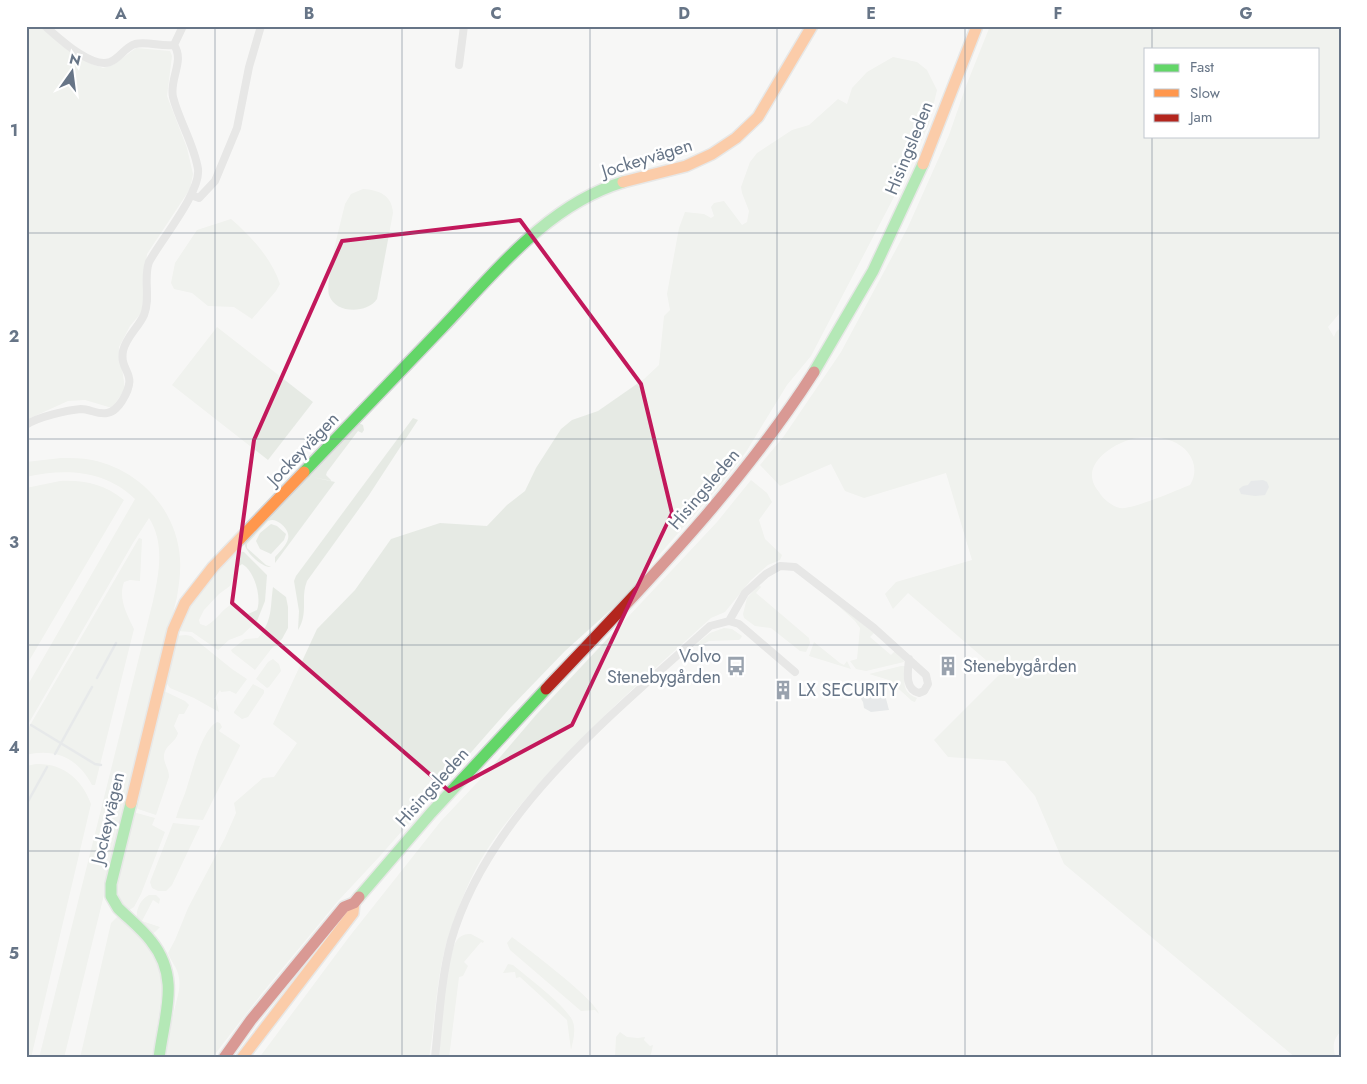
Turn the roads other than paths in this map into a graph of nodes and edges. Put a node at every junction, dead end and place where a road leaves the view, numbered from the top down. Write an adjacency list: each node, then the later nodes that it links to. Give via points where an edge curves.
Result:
1 (45, 26): 7 (street, via 70,46 102,64 114,60 134,45)
2 (183, 26): 7 (street)
3 (261, 26): 9 (street, via 231,143 215,181 199,198)
4 (464, 26): 8 (street)
5 (812, 26): 15 (main road, Jockeyvägen, via 758,117 730,143 708,157 676,169 605,188 542,226 526,240 213,567 185,602 173,630 157,690 111,890 116,907 154,944 166,967 169,991)
6 (975, 28): 14 (main road, Hisingsleden, via 923,164 889,239 841,328 777,426 698,526 469,771)
7 (174, 45): 9 (street, via 179,55 173,96 198,169 197,184)
8 (459, 65)
9 (191, 195): 10 (street, via 149,262 144,315 123,350 122,359 130,376 129,390 118,407 101,414 81,409 40,418)
10 (26, 425)
11 (729, 621): 12 (street, via 750,588 773,568 790,565 805,573); 13 (street, via 739,624); 18 (street, via 710,626 619,707 542,787 484,864 451,942 444,974)
12 (909, 659)
13 (795, 672)
14 (354, 903): 16 (main road, Hisingsleden, via 344,907 312,944); 17 (main road, Hisingsleden, via 353,913)
15 (158, 1058)
16 (224, 1058)
17 (242, 1058)
18 (435, 1058)

